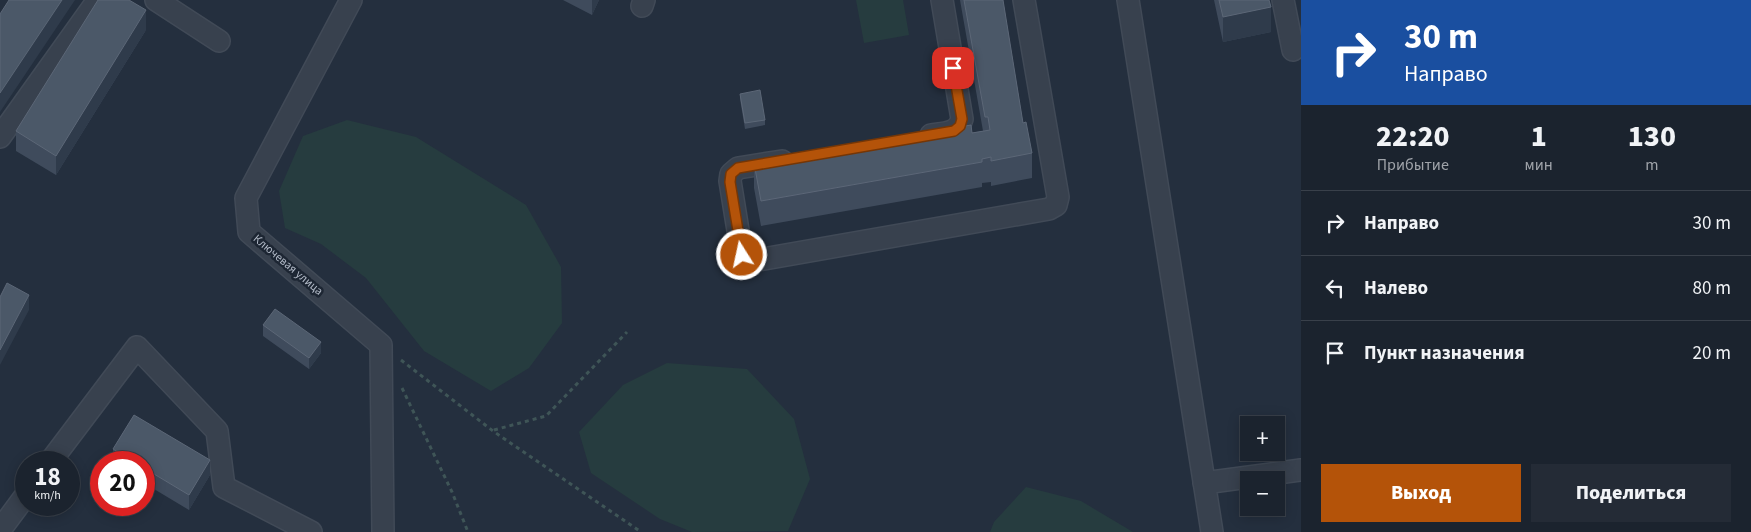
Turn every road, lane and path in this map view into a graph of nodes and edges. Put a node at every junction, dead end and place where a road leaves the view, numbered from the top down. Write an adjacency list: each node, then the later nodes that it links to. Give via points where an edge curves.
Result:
1 (98, 0): 10 (street)
2 (156, 0): 8 (street)
3 (351, 0): 14 (street, Ключевая улица, via 246,198 249,232)
4 (942, 0): 11 (street, via 962,119 954,131)
5 (1024, 0): 12 (street, via 1058,197 1056,205 1039,211 746,260 742,255 731,174 738,168)
6 (1128, 0): 19 (street)
7 (1283, 0): 9 (street)
8 (219, 41)
9 (1293, 50)
10 (0, 137)
11 (915, 138)
12 (797, 158)
13 (627, 332): 16 (path, via 546,416)
14 (381, 345): 16 (path); 23 (street)
15 (398, 379): 24 (path)
16 (493, 430): 25 (path)
17 (58, 451): 22 (street, via 137,347 217,431 224,486)
18 (1301, 470): 19 (street)
19 (1204, 483): 26 (street)
20 (15, 509): 21 (street)
21 (0, 530)
22 (310, 532)
23 (383, 532)
24 (468, 532)
25 (641, 532)
26 (1212, 532)

